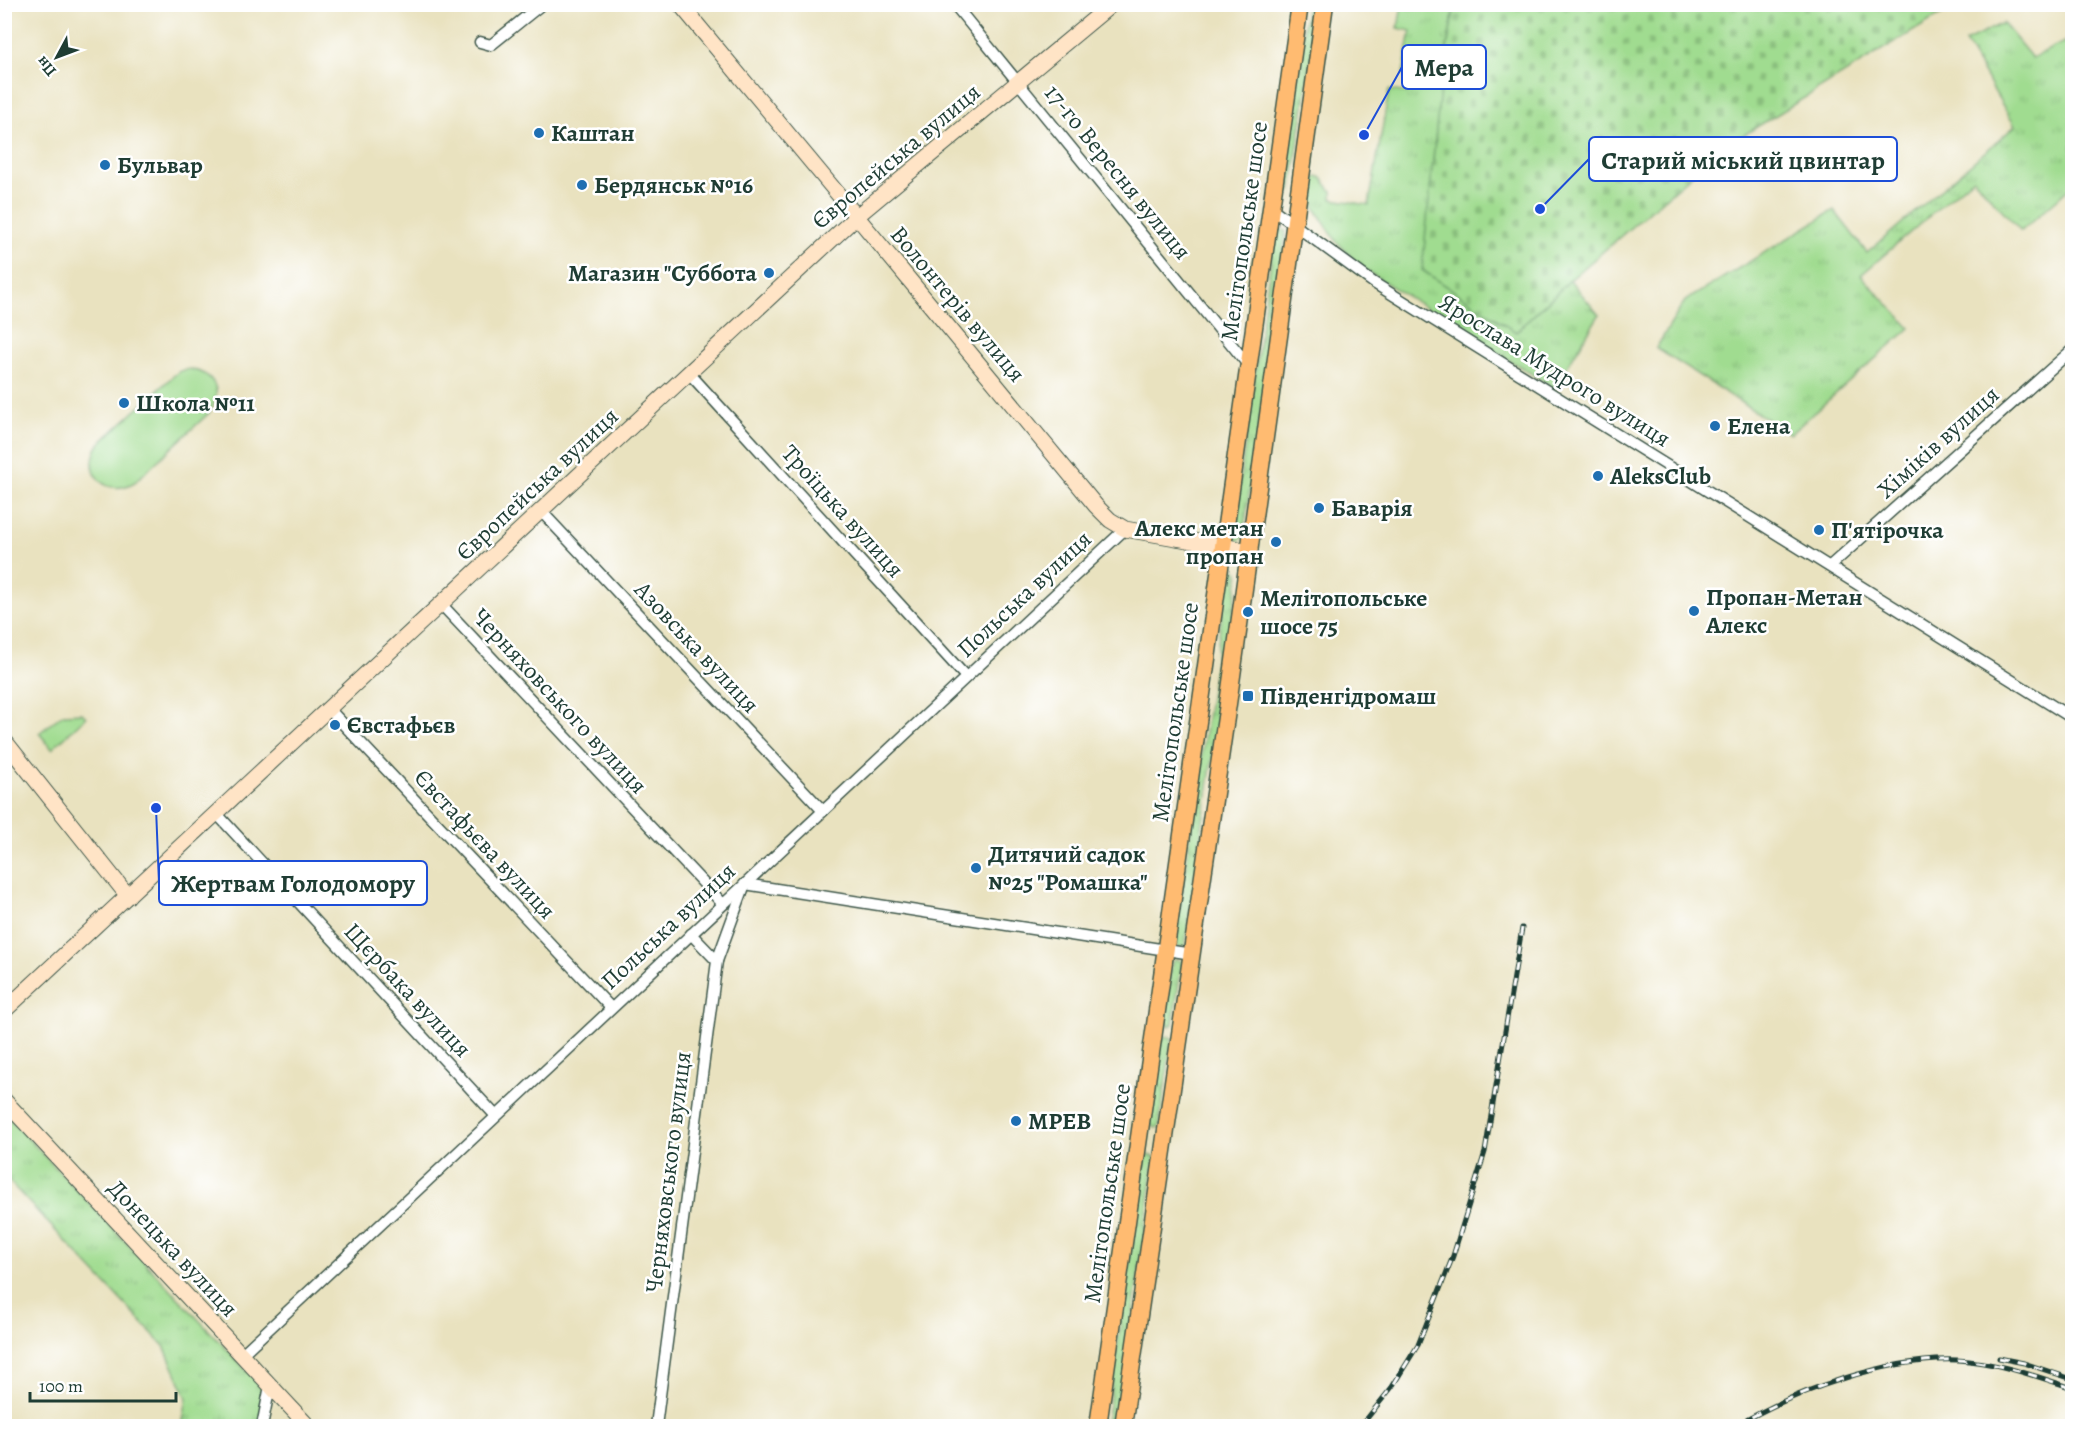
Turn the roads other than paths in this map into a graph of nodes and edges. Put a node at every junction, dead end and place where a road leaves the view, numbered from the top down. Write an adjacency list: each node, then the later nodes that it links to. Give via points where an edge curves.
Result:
1 (542, 4): 7 (street, via 491,45)
2 (680, 4): 10 (street, Волонтерів вулиця)
3 (954, 4): 8 (street, 17-го Вересня вулиця)
4 (1112, 4): 8 (street, Європейська вулиця)
5 (1300, 4): 9 (main road, Мелітопольське шосе)
6 (1325, 4): 11 (main road, Мелітопольське шосе)
7 (480, 42)
8 (1018, 83): 10 (street, Європейська вулиця); 13 (street, 17-го Вересня вулиця)
9 (1270, 207): 11 (street, Ярослава Мудрого вулиця); 13 (main road, Мелітопольське шосе)
10 (856, 216): 14 (street, Європейська вулиця); 16 (street, Волонтерів вулиця, via 1096,506)
11 (1294, 225): 18 (main road, Мелітопольське шосе); 19 (street, Ярослава Мудрого вулиця, via 1374,283)
12 (2073, 350): 19 (street, Хіміків вулиця)
13 (1249, 366): 17 (main road, Мелітопольське шосе)
14 (689, 373): 15 (street, Європейська вулиця); 21 (street, Троїцька вулиця)
15 (541, 511): 20 (street, Європейська вулиця); 25 (street, Азовська вулиця)
16 (1125, 529): 17 (street, Волонтерів вулиця); 21 (street, Польська вулиця)
17 (1223, 546): 18 (street, Волонтерів вулиця); 31 (main road, Мелітопольське шосе)
18 (1250, 550): 32 (main road, Мелітопольське шосе)
19 (1830, 566): 23 (street, Ярослава Мудрого вулиця)
20 (441, 604): 22 (street, Європейська вулиця); 29 (street, Черняховського вулиця)
21 (966, 677): 25 (street, Польська вулиця)
22 (328, 709): 26 (street, Європейська вулиця); 34 (street, Євстафьєва вулиця)
23 (2073, 718)
24 (4, 740): 28 (street)
25 (823, 811): 27 (street, Польська вулиця)
26 (216, 814): 28 (street, Європейська вулиця); 37 (street, Щєрбака вулиця)
27 (745, 884): 29 (street, Польська вулиця); 31 (street); 33 (street, Черняховського вулиця)
28 (128, 896): 35 (street, Європейська вулиця)
29 (723, 904): 30 (street, Польська вулиця)
30 (691, 934): 33 (street); 34 (street, Польська вулиця)
31 (1166, 949): 32 (street); 43 (main road, Мелітопольське шосе)
32 (1192, 954): 44 (main road, Мелітопольське шосе)
33 (717, 961): 42 (street, Черняховського вулиця)
34 (611, 1008): 37 (street, Польська вулиця)
35 (4, 1011)
36 (4, 1100): 38 (street, Донецька вулиця)
37 (496, 1116): 38 (street, Польська вулиця)
38 (241, 1354): 39 (street, Донецька вулиця)
39 (270, 1386): 40 (street); 41 (street, Донецька вулиця)
40 (262, 1426)
41 (308, 1426)
42 (656, 1426)
43 (1098, 1426)
44 (1123, 1426)

